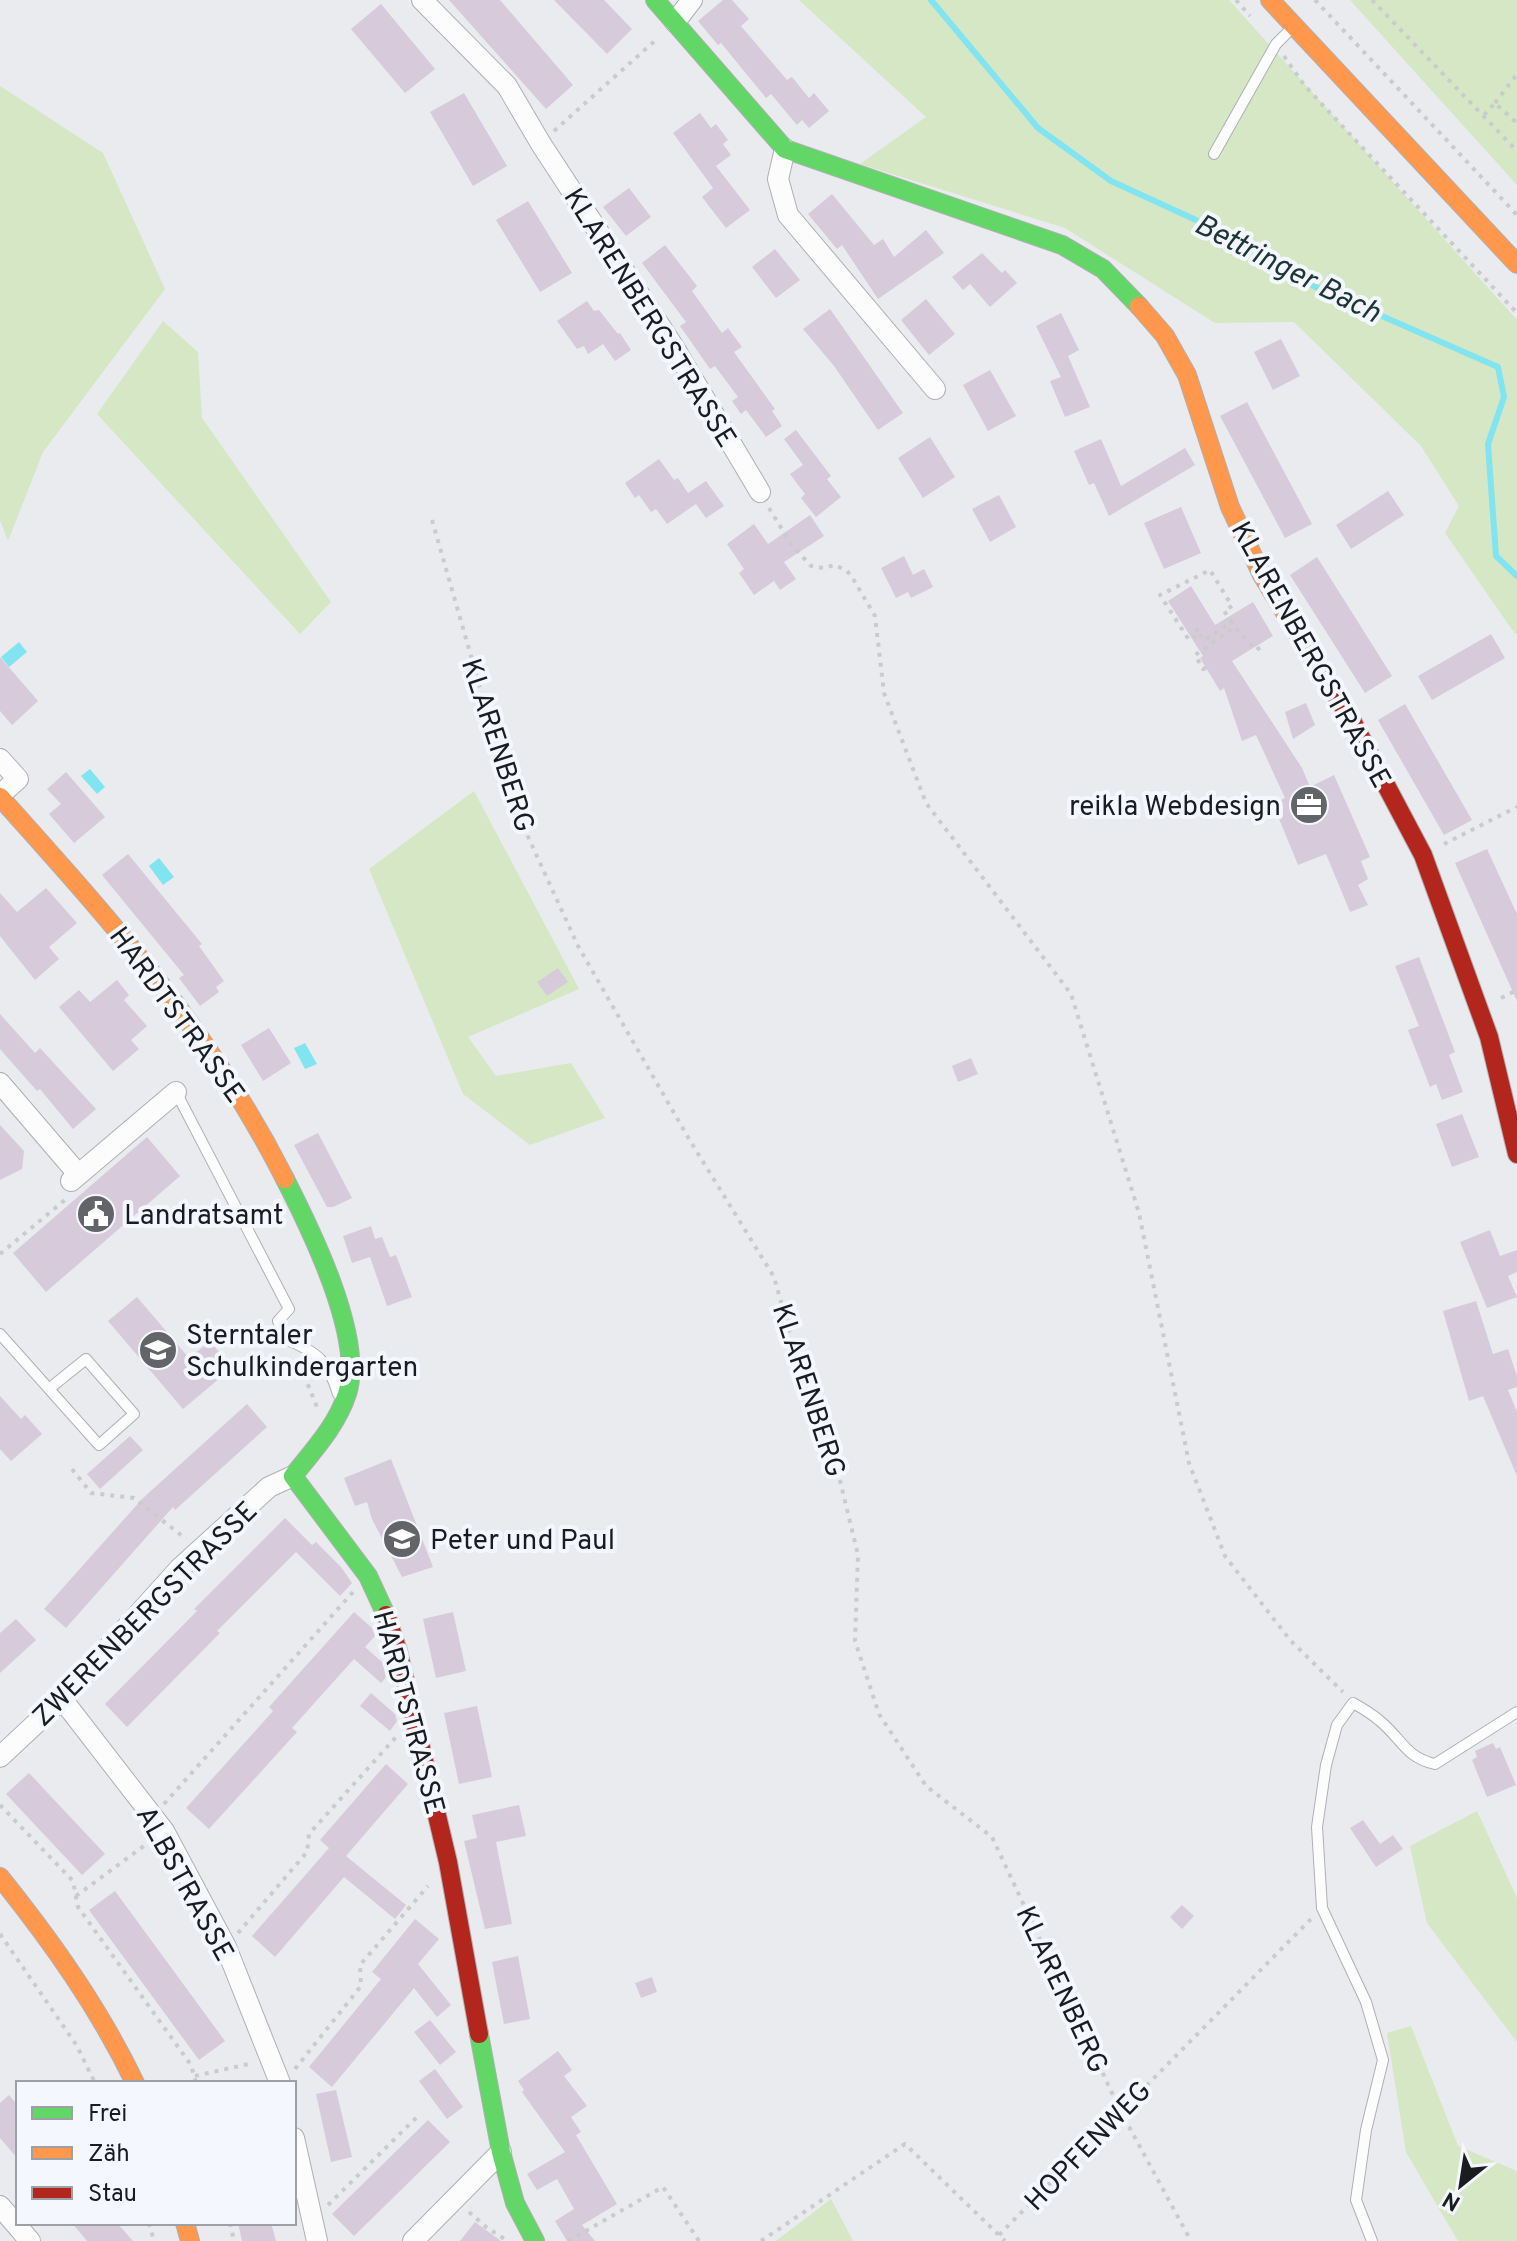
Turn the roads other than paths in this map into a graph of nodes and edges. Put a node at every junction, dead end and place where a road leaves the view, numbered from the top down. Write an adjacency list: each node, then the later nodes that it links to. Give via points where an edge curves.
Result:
1 (422, 0): 11 (street, KLARENBERGSTRASSE, via 507,86)
2 (655, 0): 5 (street, KLARENBERGSTRASSE)
3 (692, 0): 5 (street)
4 (1270, 0): 6 (street)
5 (675, 22): 7 (street, KLARENBERGSTRASSE)
6 (1293, 27): 8 (lane, via 1276,44); 9 (street)
7 (785, 149): 10 (street, via 778,179 788,215); 16 (street, KLARENBERGSTRASSE, via 1062,245 1103,269 1165,336 1187,375 1230,507 1262,575 1351,719 1423,855 1489,1037)
8 (1214, 154)
9 (1517, 264)
10 (935, 389)
11 (760, 492)
12 (0, 759): 13 (street, HARDTSTRASSE, via 18,779)
13 (0, 796): 19 (street, HARDTSTRASSE, via 198,1032 253,1118 316,1245 346,1328 352,1365)
14 (0, 1083): 15 (street, via 74,1178)
15 (176, 1092): 19 (lane, via 289,1309 278,1321 285,1339 308,1348 331,1370)
16 (1517, 1154)
17 (0, 1334): 18 (lane)
18 (50, 1388): 18 (lane, via 99,1445 134,1414 86,1359)
19 (342, 1405): 20 (street, HARDTSTRASSE)
20 (293, 1476): 21 (street, ZWERENBERGSTRASSE, via 269,1487 179,1569); 28 (street, HARDTSTRASSE, via 368,1576 398,1651 448,1862)
21 (62, 1699): 23 (street, ZWERENBERGSTRASSE); 25 (street, ALBSTRASSE, via 158,1824 226,1947 271,2059)
22 (1517, 1712): 36 (lane, via 1435,1764 1407,1752 1380,1720 1353,1703 1337,1725 1326,1765 1317,1827 1322,1908 1366,2002 1383,2060 1356,2200)
23 (0, 1757)
24 (0, 1877): 26 (street, via 87,1995)
25 (287, 2077)
26 (134, 2081)
27 (296, 2147): 33 (street)
28 (501, 2152): 34 (street); 35 (street, HARDTSTRASSE, via 515,2203)
29 (0, 2206): 30 (street)
30 (16, 2225)
31 (16, 2225): 32 (street)
32 (30, 2241)
33 (317, 2241)
34 (413, 2241)
35 (535, 2241)
36 (1372, 2241)

